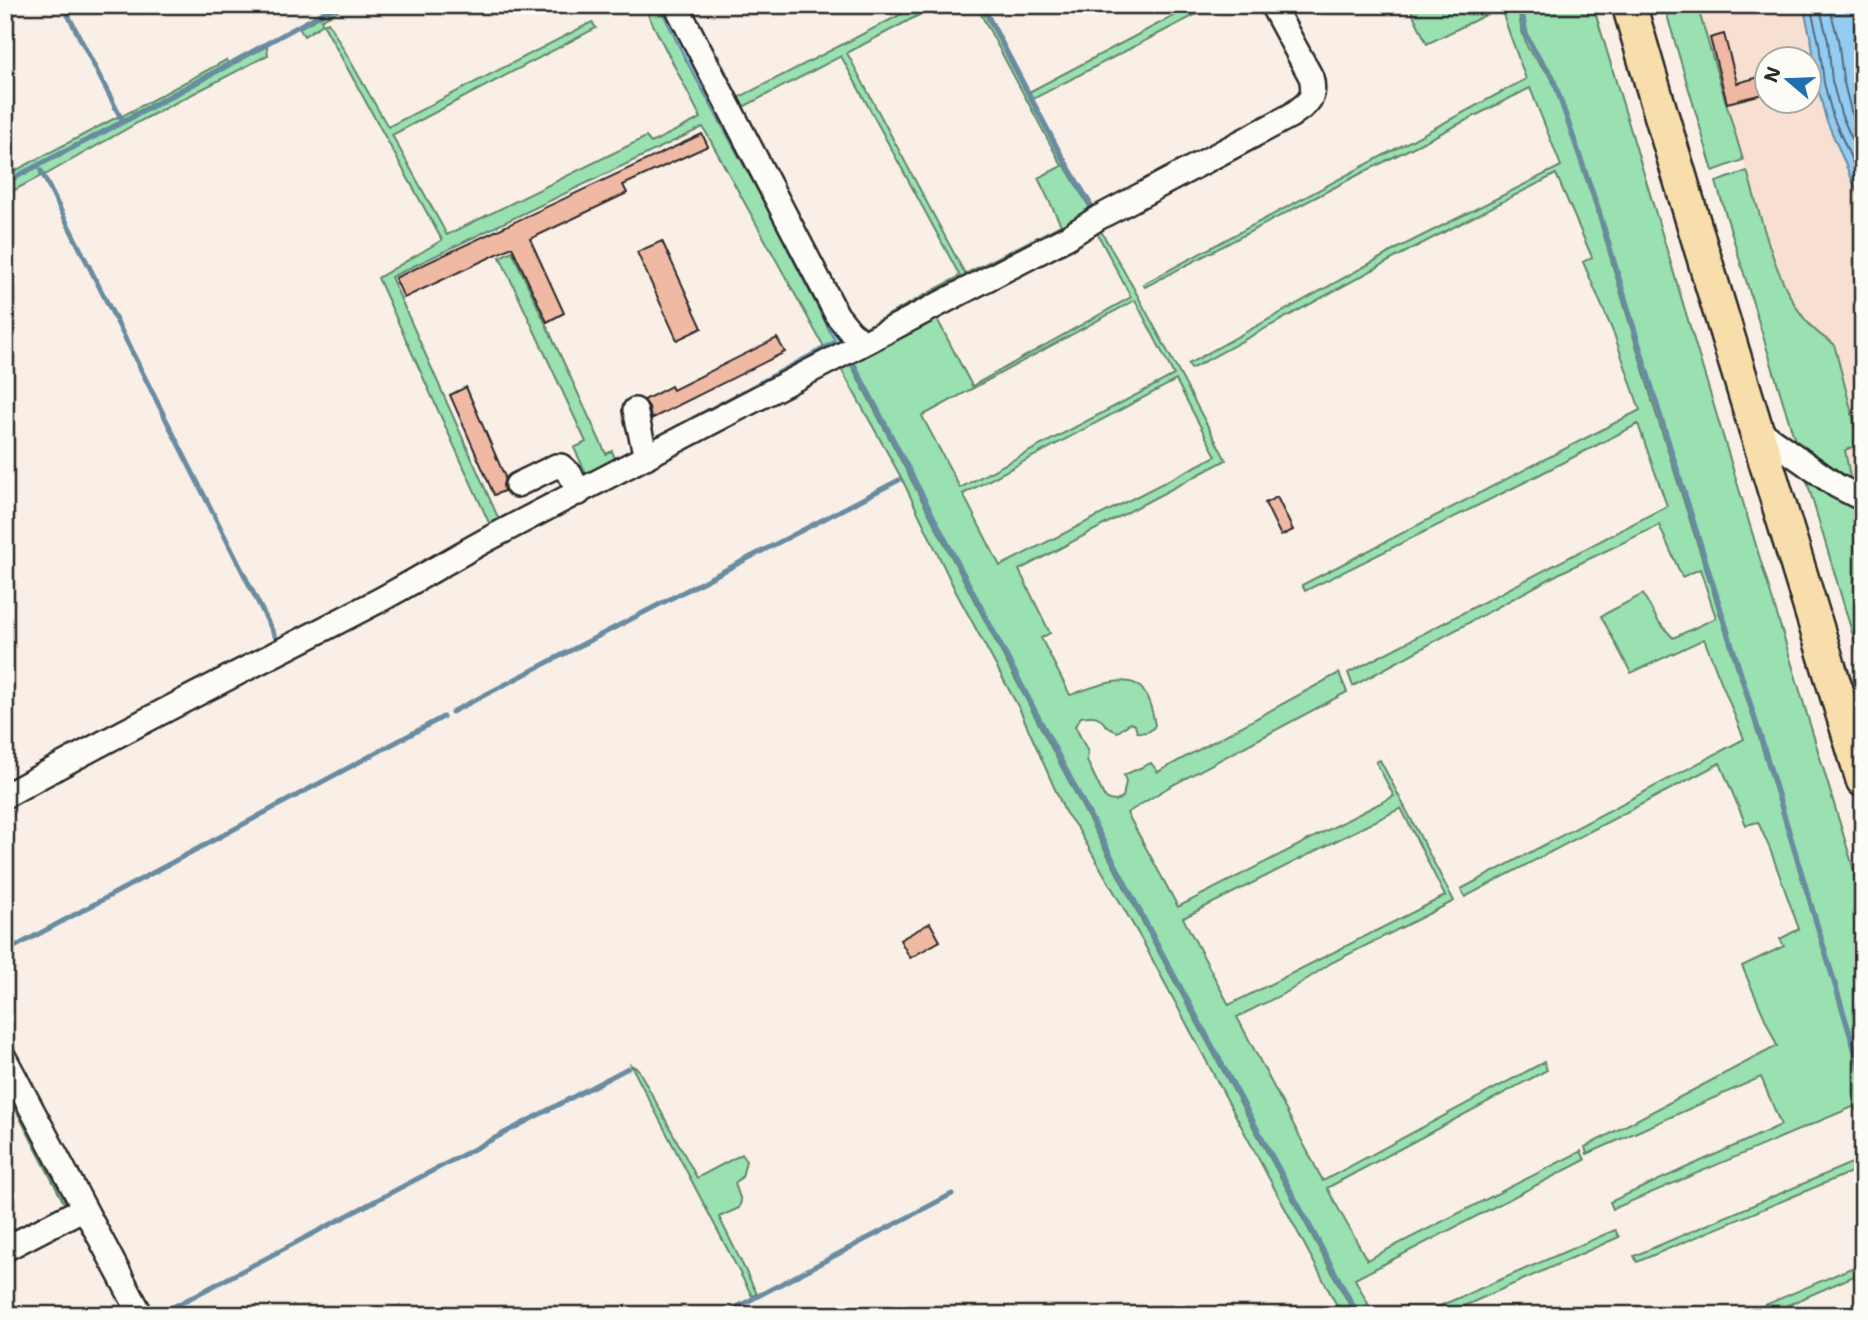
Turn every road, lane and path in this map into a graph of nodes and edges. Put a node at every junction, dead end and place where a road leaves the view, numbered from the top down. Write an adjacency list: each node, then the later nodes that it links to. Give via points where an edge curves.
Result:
1 (676, 5): 4 (street, via 837,315)
2 (1272, 5): 4 (street, via 1311,77 1313,94 1307,104 1068,237)
3 (1629, 5): 6 (highway)
4 (862, 342): 7 (street)
5 (635, 410): 7 (street)
6 (1756, 429): 10 (street); 11 (highway)
7 (646, 457): 9 (street)
8 (517, 485): 9 (street, via 561,466)
9 (579, 493): 12 (street)
10 (1863, 499)
11 (1863, 780)
12 (5, 796)
13 (5, 1059): 14 (street)
14 (84, 1208): 15 (street); 16 (street)
15 (5, 1249)
16 (141, 1315)

